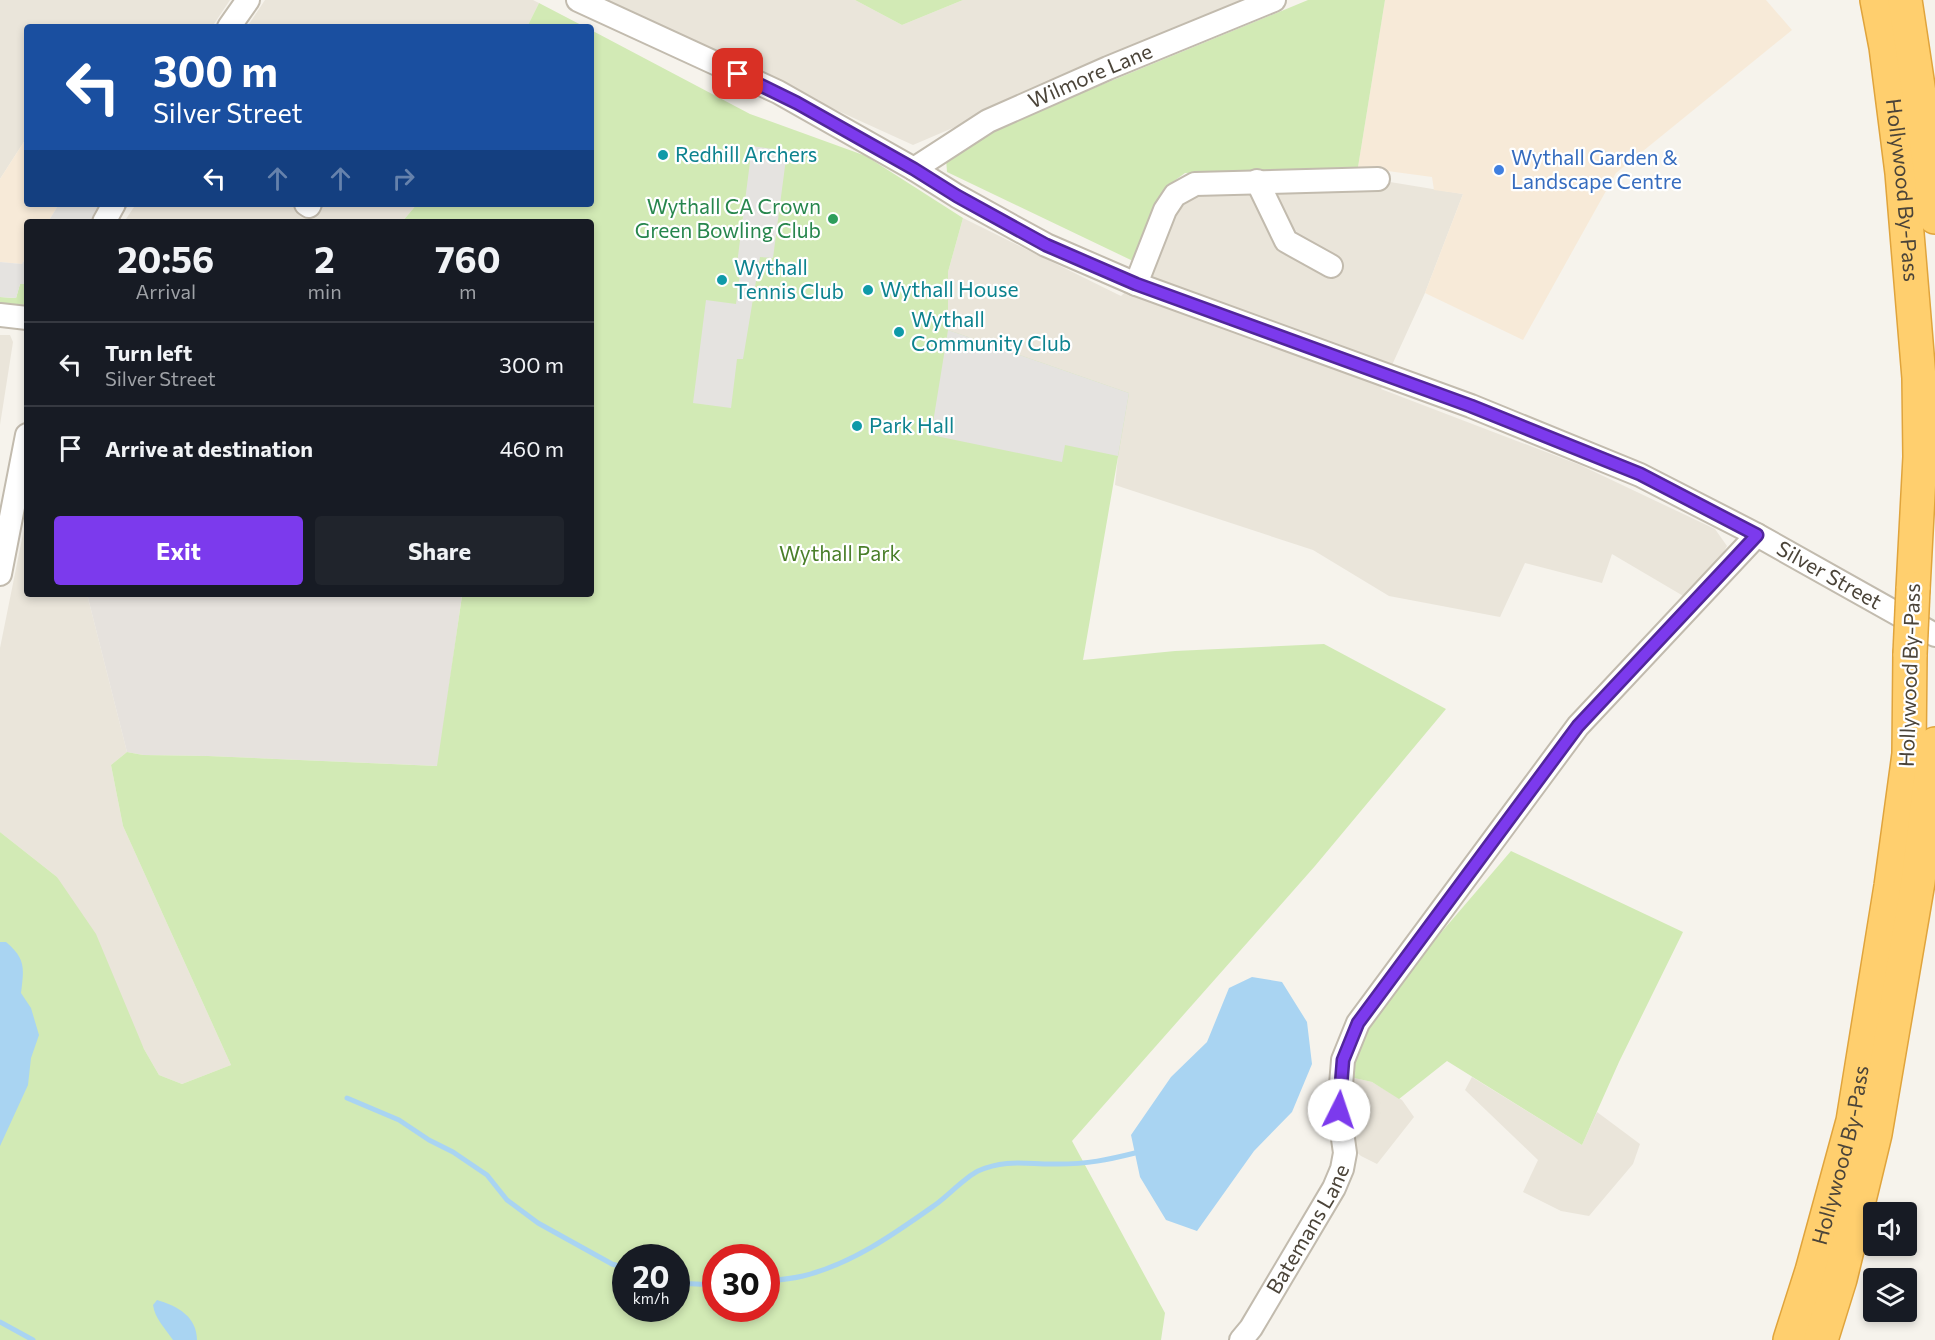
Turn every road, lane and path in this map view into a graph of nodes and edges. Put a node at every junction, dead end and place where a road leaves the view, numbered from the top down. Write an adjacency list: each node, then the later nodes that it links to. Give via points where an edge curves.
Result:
1 (248, 0): 6 (street)
2 (578, 0): 7 (street, Silver Street, via 778,92)
3 (1274, 0): 7 (street, Wilmore Lane, via 988,121)
4 (1877, 0): 18 (highway, Hollywood By-Pass, bridge, via 1902,173 1919,378 1920,457 1913,589)
5 (1905, 0): 10 (highway, Hollywood By-Pass)
6 (231, 24)
7 (914, 169): 12 (street, Silver Street, via 1046,245)
8 (1378, 179): 9 (street)
9 (1257, 181): 11 (street, via 1286,241); 12 (street, via 1195,184 1175,195 1154,233)
10 (1935, 217)
11 (1330, 266)
12 (1136, 284): 16 (street, Silver Street, via 1471,406 1640,474)
13 (0, 315): 14 (street)
14 (24, 318)
15 (24, 450): 17 (street)
16 (1757, 535): 18 (street, Silver Street); 20 (street, Batemans Lane, via 1578,726 1358,1023 1343,1060 1339,1110 1345,1153 1342,1169 1329,1198)
17 (0, 574)
18 (1923, 644): 21 (highway, Hollywood By-Pass, via 1891,886 1853,1121)
19 (1935, 744): 22 (highway, Hollywood By-Pass, via 1918,882 1875,1134)
20 (1241, 1340)
21 (1790, 1340)
22 (1821, 1340)

